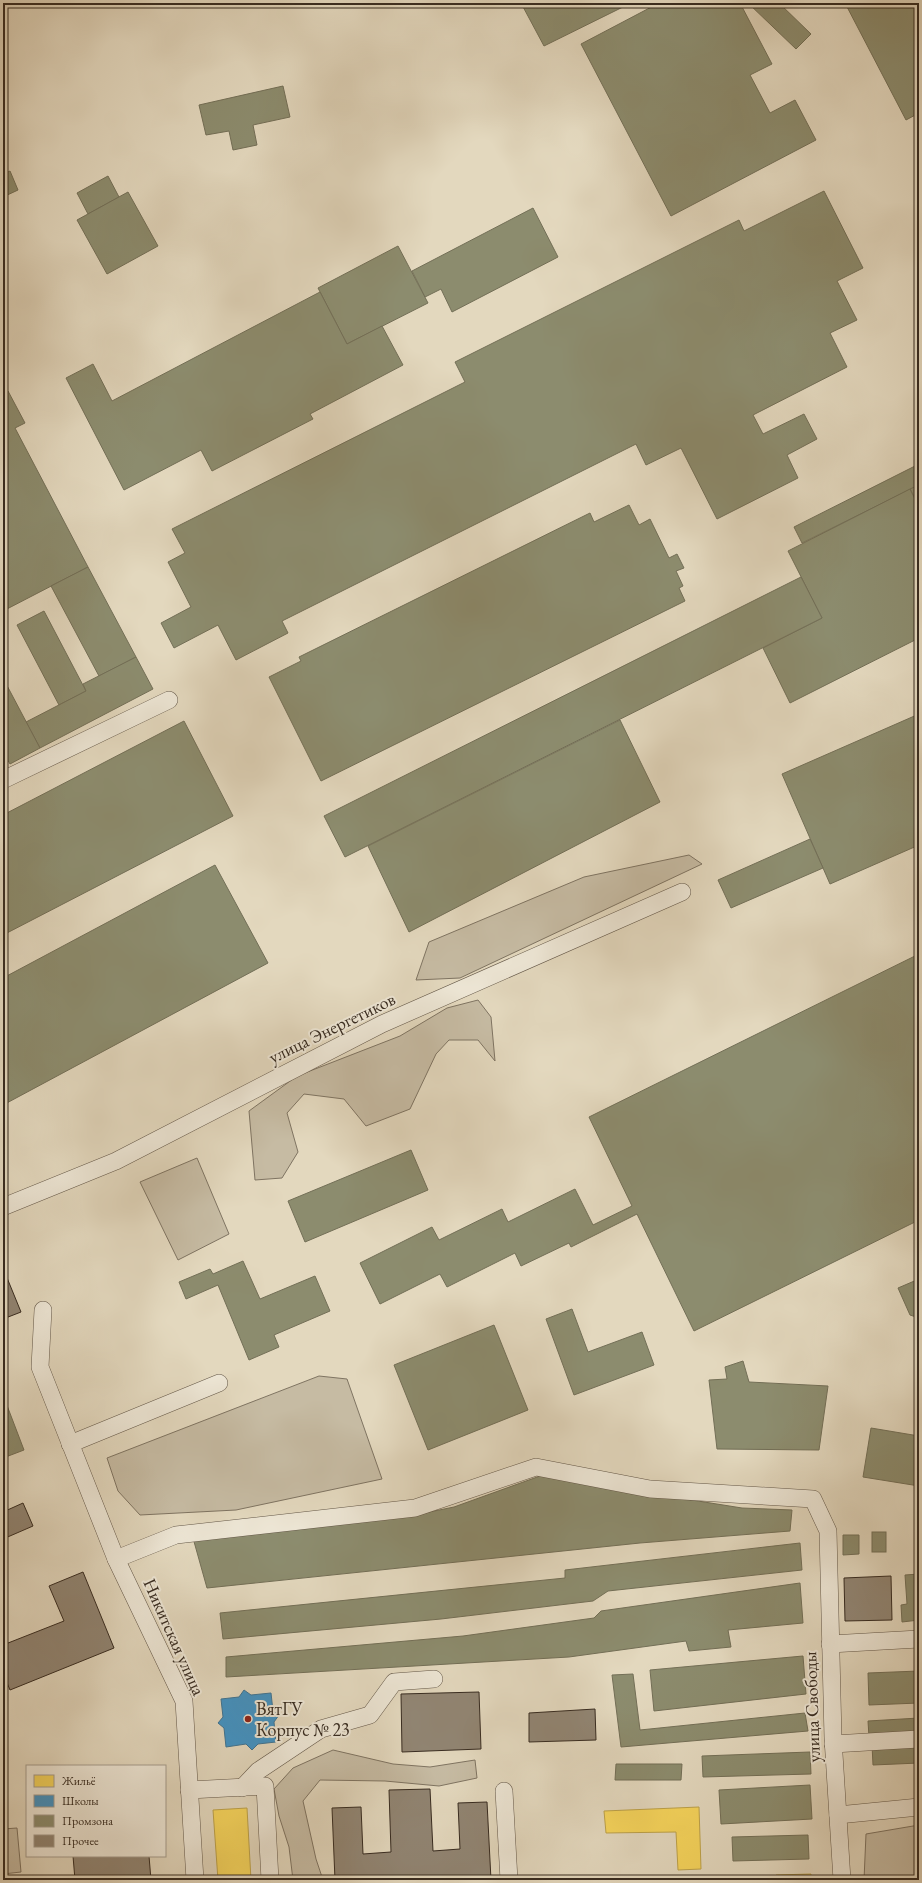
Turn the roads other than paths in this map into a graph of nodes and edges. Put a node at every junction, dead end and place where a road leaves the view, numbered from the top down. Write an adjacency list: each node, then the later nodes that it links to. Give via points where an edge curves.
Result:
1 (170, 700): 2 (street)
2 (3, 780)
3 (682, 892): 4 (street, улица Энергетиков, via 382,1024 116,1160)
4 (3, 1207)
5 (43, 1310): 7 (street, Никитская улица, via 40,1367)
6 (219, 1383): 7 (street)
7 (70, 1444): 8 (street, Никитская улица)
8 (116, 1559): 10 (street, улица Свободы, via 176,1535 415,1508 536,1467 650,1489 813,1499 828,1531); 15 (street, Никитская улица, via 184,1702)
9 (919, 1639): 10 (street)
10 (830, 1644): 13 (street, улица Свободы)
11 (434, 1678): 14 (street, via 394,1682 370,1715 321,1729 258,1771)
12 (919, 1739): 13 (street)
13 (833, 1744): 18 (street, улица Свободы)
14 (242, 1788): 15 (street); 20 (street, via 265,1786)
15 (189, 1790): 19 (street, Никитская улица)
16 (504, 1792): 21 (street)
17 (919, 1807): 18 (street)
18 (838, 1815): 22 (street, улица Свободы)
19 (195, 1880)
20 (270, 1880)
21 (509, 1880)
22 (842, 1880)

